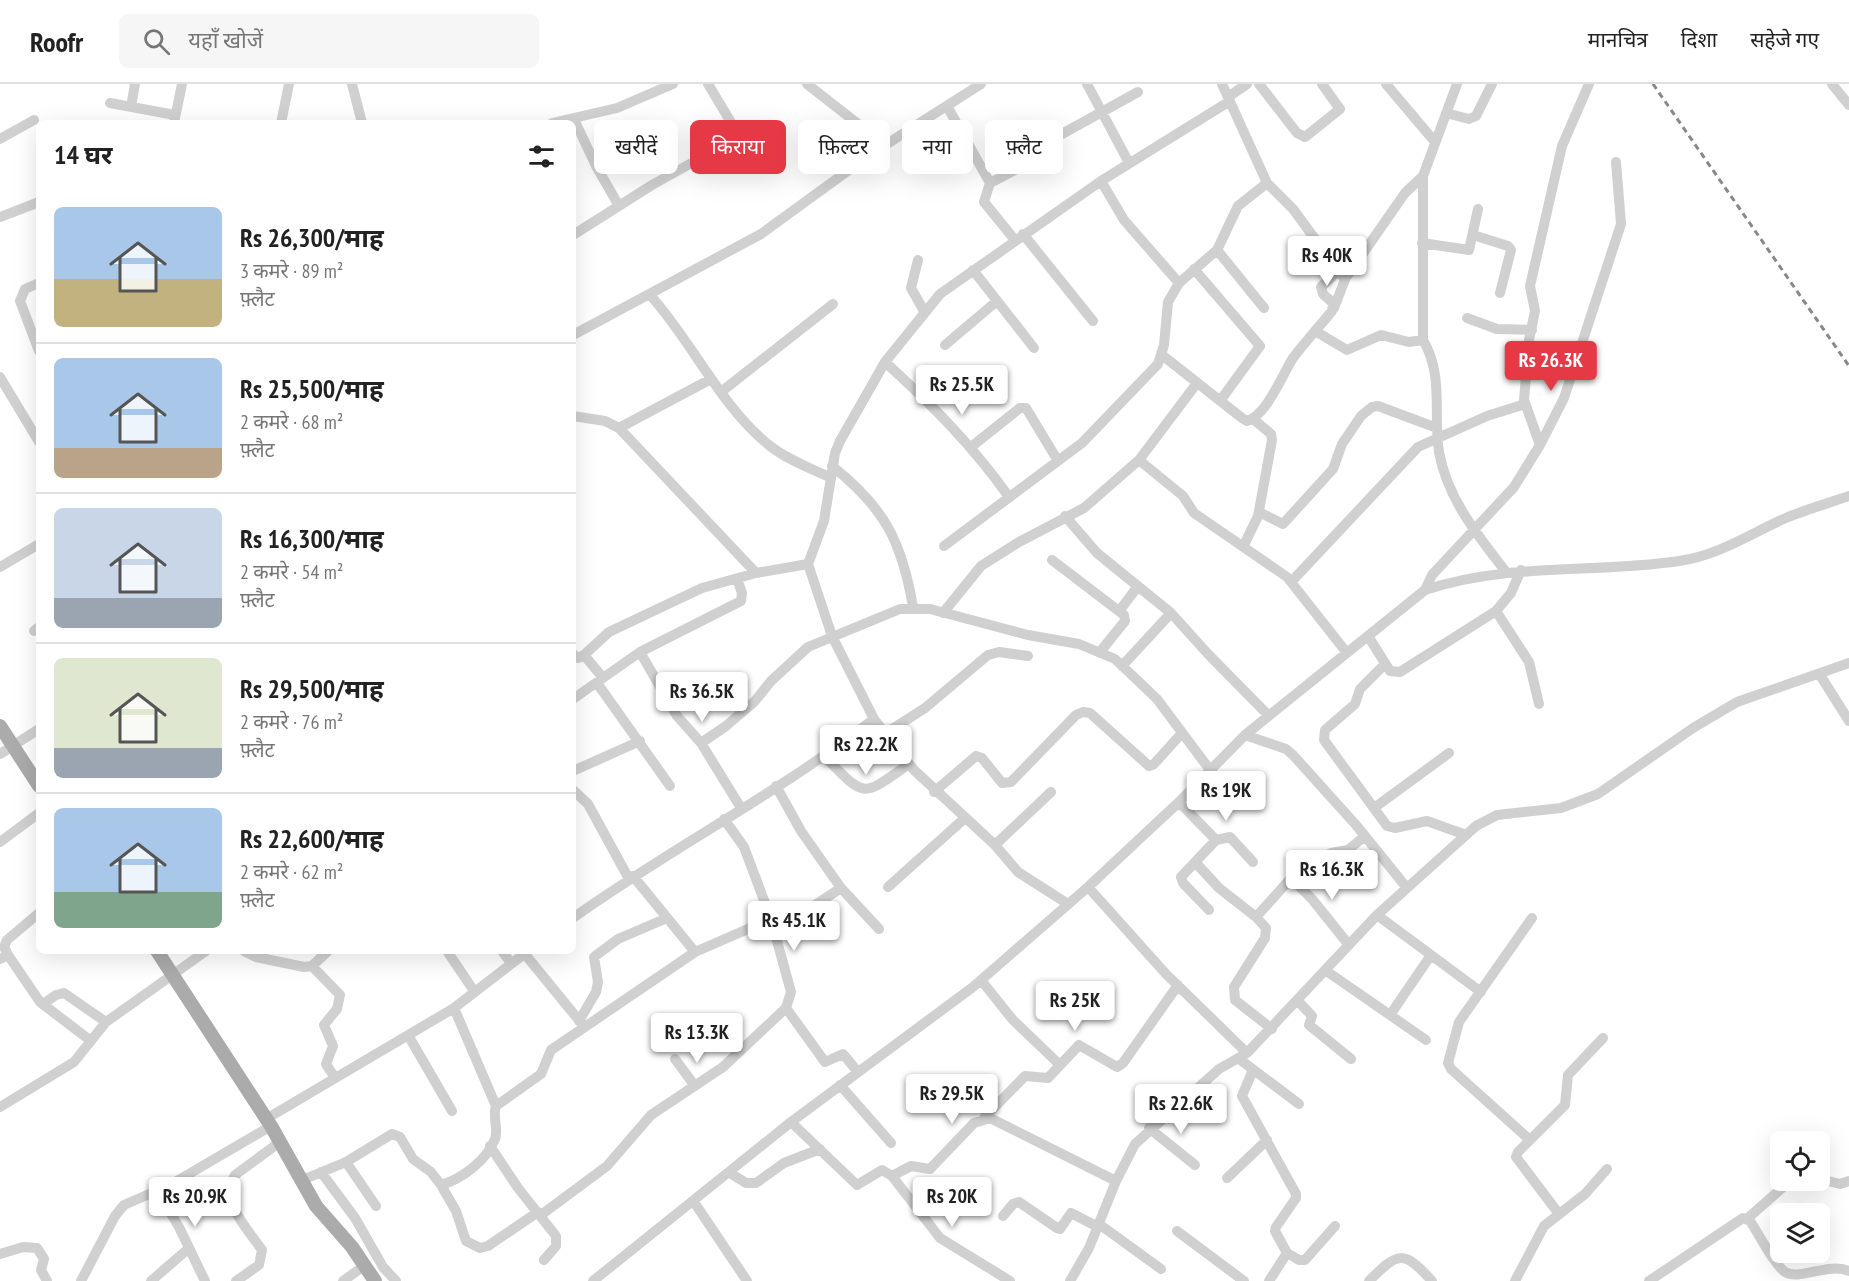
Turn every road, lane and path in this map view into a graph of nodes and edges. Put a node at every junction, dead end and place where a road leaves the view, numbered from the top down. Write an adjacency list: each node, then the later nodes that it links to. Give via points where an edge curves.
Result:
1 (135, 84): 24 (street)
2 (182, 84): 27 (street)
3 (289, 84): 30 (street)
4 (352, 84): 31 (street)
5 (673, 84): 28 (street, via 617,108)
6 (708, 84): 33 (street)
7 (807, 84): 34 (street)
8 (1087, 84): 25 (street)
9 (1222, 84): 20 (street)
10 (1247, 84): 20 (street)
11 (1259, 84): 12 (street, via 1305,137 1340,109)
12 (1322, 84)
13 (1386, 84): 39 (street)
14 (1457, 84): 26 (street)
15 (1492, 84): 26 (street, via 1476,116 1469,119)
16 (1589, 84): 73 (street, via 1562,146 1546,211 1530,286 1535,311)
17 (1832, 84): 22 (street)
18 (976, 86): 23 (street)
19 (1138, 92): 25 (street)
20 (1229, 99): 41 (street); 48 (street)
21 (110, 103): 24 (street)
22 (1849, 105)
23 (947, 106): 35 (street); 47 (street)
24 (131, 107): 27 (street)
25 (1102, 112): 37 (street); 41 (street)
26 (1446, 114): 39 (street)
27 (175, 119)
28 (574, 119): 32 (street)
29 (34, 120): 38 (street)
30 (282, 120)
31 (361, 120)
32 (568, 120)
33 (730, 120)
34 (853, 120)
35 (925, 120)
36 (576, 123): 50 (street)
37 (1063, 133)
38 (0, 140)
39 (1435, 142): 45 (street)
40 (1616, 162): 93 (street, via 1621,224 1571,382)
41 (1130, 163): 46 (street)
42 (690, 164): 50 (street)
43 (845, 174): 65 (street, via 761,234)
44 (1007, 174): 47 (street)
45 (1423, 176): 56 (street); 61 (street)
46 (1101, 181): 55 (street); 62 (street, via 1124,220)
47 (990, 183): 55 (street, via 984,202)
48 (1267, 183): 57 (street, via 1238,206); 61 (street, via 1293,209)
49 (36, 203): 52 (street)
50 (619, 206): 53 (street)
51 (1478, 209): 54 (street)
52 (0, 217)
53 (576, 233)
54 (1473, 235): 56 (street, via 1471,247 1466,250); 64 (street, via 1511,250)
55 (1019, 237): 60 (street); 72 (street)
56 (1422, 243): 76 (street)
57 (1217, 250): 59 (street); 68 (street)
58 (918, 260): 70 (street, via 911,288)
59 (1194, 269): 62 (street); 86 (street, via 1260,346)
60 (973, 270): 66 (street); 70 (street)
61 (1342, 274): 69 (street); 69 (street, via 1321,291)
62 (1179, 283): 80 (street, via 1168,302)
63 (36, 284): 77 (street, via 25,289 20,301)
64 (1500, 293)
65 (650, 295): 75 (street); 83 (street)
66 (997, 301): 78 (street); 79 (street)
67 (834, 304): 85 (street)
68 (1264, 308)
69 (1334, 308): 74 (street)
70 (924, 311): 81 (street)
71 (1467, 318): 73 (street, via 1497,329)
72 (1093, 321)
73 (1532, 330): 87 (street, via 1528,340)
74 (1315, 331): 76 (street, via 1347,350 1381,335 1417,343); 89 (street)
75 (576, 333)
76 (1423, 340): 91 (street, via 1433,359)
77 (36, 343)
78 (945, 345)
79 (1034, 348)
80 (1162, 354): 84 (street); 96 (street, via 1158,364 1082,443)
81 (885, 362): 94 (street, via 934,406); 97 (street, via 856,410 835,453)
82 (0, 377): 92 (street)
83 (711, 379): 85 (street); 90 (street)
84 (1197, 383): 86 (street); 95 (street)
85 (721, 392): 97 (street, via 770,446)
86 (1220, 401): 89 (street, via 1247,421)
87 (1525, 404): 91 (street); 93 (street)
88 (576, 416): 90 (street)
89 (1253, 419): 100 (street, via 1272,436)
90 (620, 428): 111 (street)
91 (1438, 432): 100 (street, via 1372,406 1342,444 1333,469 1283,524); 102 (street, via 1444,474); 113 (street, via 1418,447)
92 (36, 437)
93 (1540, 445): 102 (street, via 1514,487)
94 (971, 447): 96 (street, via 1020,408 1026,408); 99 (street)
95 (1139, 460): 101 (street, via 1083,508); 103 (street, via 1183,496 1194,513)
96 (1058, 461): 99 (street)
97 (831, 472): 107 (street, via 824,521); 116 (street, via 857,486 891,529 907,572)
98 (1849, 496): 109 (street, via 1788,517 1710,555 1677,561)
99 (1009, 497): 105 (street)
100 (1258, 512): 103 (street)
101 (1065, 516): 114 (street, via 1097,553); 119 (street, via 981,566)
102 (1473, 530): 110 (street); 115 (street, via 1432,575)
103 (1244, 545): 113 (street)
104 (36, 546): 108 (street)
105 (944, 546)
106 (1052, 560): 117 (street)
107 (808, 564): 111 (street); 121 (street)
108 (0, 567)
109 (1521, 570): 110 (street); 118 (street, via 1511,594)
110 (1506, 572): 115 (street, via 1455,580)
111 (756, 573): 112 (street)
112 (736, 579): 123 (street, via 741,601); 126 (street, via 702,588 609,632)
113 (1292, 581): 125 (street)
114 (1138, 586): 117 (street); 120 (street)
115 (1425, 590): 122 (street)
116 (913, 607): 119 (street); 121 (street)
117 (1120, 610): 124 (street, via 1125,621)
118 (1496, 611): 129 (street, via 1400,672 1394,673); 134 (street, via 1529,662)
119 (943, 613): 124 (street)
120 (1171, 613): 130 (street); 135 (street)
121 (832, 636): 136 (street); 144 (street, via 808,647 755,701)
122 (1368, 636): 125 (street); 129 (street)
123 (639, 652): 132 (street); 144 (street, via 677,716)
124 (1100, 652): 130 (street)
125 (1347, 653): 135 (street)
126 (578, 655): 132 (street)
127 (1029, 656): 140 (street, via 999,651 988,655 925,708)
128 (1849, 663): 131 (street)
129 (1385, 664): 160 (street, via 1360,689 1357,701 1325,730 1323,737)
130 (1122, 666): 141 (street, via 1157,699)
131 (1820, 675): 137 (street); 164 (street, via 1737,702 1598,794 1561,808 1497,815)
132 (600, 680): 133 (street); 143 (street)
133 (576, 697)
134 (1539, 704)
135 (1269, 716): 142 (street)
136 (874, 719): 140 (street); 148 (street)
137 (1849, 721)
138 (0, 726): 145 (main road)
139 (36, 731): 145 (street)
140 (886, 733): 149 (street)
141 (1181, 734): 151 (street); 155 (street, via 1149,766 1090,713 1083,712 1011,782 1002,783 976,756)
142 (1245, 735): 151 (street); 165 (street, via 1286,749)
143 (640, 741): 150 (street); 153 (street)
144 (701, 743): 159 (street)
145 (13, 746): 147 (street); 152 (main road)
146 (1449, 753): 160 (street)
147 (0, 754)
148 (825, 757): 149 (street, via 853,785 866,790); 154 (street)
149 (909, 764): 155 (street)
150 (576, 770)
151 (1210, 770): 158 (street)
152 (36, 781)
153 (670, 786)
154 (776, 786): 159 (street); 175 (street, via 801,831)
155 (934, 792): 162 (street)
156 (1051, 792): 168 (street)
157 (576, 793): 171 (street, via 588,804)
158 (1179, 802): 166 (street); 174 (street)
159 (741, 808): 163 (street)
160 (1374, 808): 164 (street, via 1391,827 1427,821)
161 (36, 815): 167 (street)
162 (965, 818): 168 (street); 173 (street)
163 (723, 819): 171 (street); 185 (street, via 744,847)
164 (1466, 835): 176 (street)
165 (1365, 836): 172 (street, via 1348,850 1337,850); 176 (street)
166 (1216, 840): 169 (street); 170 (street, via 1230,837)
167 (0, 842)
168 (995, 846): 177 (street, via 1018,872)
169 (1195, 862): 178 (street, via 1181,879); 182 (street, via 1219,888)
170 (1253, 862)
171 (631, 877): 181 (street); 183 (street)
172 (1291, 878): 182 (street); 187 (street)
173 (888, 887)
174 (1088, 887): 177 (street); 204 (street)
175 (841, 888): 185 (street, via 806,912); 186 (street)
176 (1407, 888): 179 (street)
177 (1068, 904): 203 (street)
178 (1209, 910)
179 (1377, 915): 187 (street); 198 (street)
180 (36, 916): 188 (street, via 8,940)
181 (576, 916)
182 (1256, 917): 214 (street, via 1266,933 1232,995)
183 (668, 918): 189 (street); 213 (street, via 618,939 594,957 598,982)
184 (1532, 918): 206 (street)
185 (772, 922): 189 (street); 210 (street, via 791,992)
186 (879, 929)
187 (1349, 945): 201 (street)
188 (3, 951): 208 (street)
189 (695, 952): 213 (street)
190 (159, 954): 202 (main road)
191 (202, 954): 202 (street)
192 (250, 954): 200 (street, via 279,963)
193 (325, 954): 200 (street)
194 (449, 954): 205 (street)
195 (504, 954): 199 (street)
196 (523, 954): 199 (street)
197 (528, 954): 213 (street)
198 (1431, 955): 206 (street); 211 (street)
199 (511, 963): 205 (street)
200 (312, 966): 225 (street, via 340,995 337,1009 324,1024 333,1046 326,1064)
201 (1325, 970): 207 (street); 211 (street)
202 (173, 974): 212 (street); 234 (main road)
203 (981, 980): 222 (street, via 1013,1020); 224 (street)
204 (1178, 985): 219 (street); 222 (street, via 1123,1063 1117,1067 1079,1045)
205 (474, 991): 209 (street)
206 (1481, 992): 237 (street, via 1459,1023 1449,1066)
207 (1298, 1001): 214 (street); 221 (street, via 1312,1016 1309,1025)
208 (43, 1004): 212 (street, via 63,993); 218 (street)
209 (454, 1008): 215 (street); 229 (street)
210 (786, 1008): 224 (street, via 825,1062 843,1054); 227 (street, via 723,1067)
211 (1390, 1015): 217 (street)
212 (106, 1022): 218 (street)
213 (581, 1024): 229 (street, via 551,1050 536,1079)
214 (1272, 1029): 219 (street)
215 (408, 1035): 225 (street); 231 (street)
216 (1603, 1038): 237 (street, via 1568,1075 1565,1105)
217 (1426, 1040)
218 (91, 1041): 230 (street, via 63,1070)
219 (1242, 1056): 223 (street); 235 (street, via 1219,1069 1171,1114)
220 (675, 1059): 227 (street)
221 (1351, 1059)
222 (1060, 1065): 232 (street, via 1044,1080 1025,1076)
223 (1253, 1070): 228 (street); 236 (street, via 1242,1096)
224 (858, 1072): 226 (street)
225 (335, 1078): 234 (street)
226 (840, 1085): 233 (street); 239 (street)
227 (695, 1086): 258 (street, via 651,1115 607,1166)
228 (1299, 1104)
229 (496, 1106): 240 (street, via 496,1137)
230 (0, 1107)
231 (452, 1111)
232 (984, 1118): 247 (street, via 974,1123 930,1169 911,1166); 250 (street)
233 (791, 1122): 241 (street); 246 (street)
234 (269, 1123): 238 (main road); 254 (street)
235 (1149, 1128): 243 (street); 250 (street, via 1135,1143)
236 (1267, 1140): 248 (street); 266 (street, via 1296,1194 1275,1231)
237 (1530, 1140): 259 (street, via 1516,1156)
238 (280, 1142): 249 (main road); 277 (street, via 230,1182 229,1200 262,1250 259,1265)
239 (891, 1143)
240 (490, 1146): 253 (street, via 475,1166); 258 (street)
241 (820, 1149): 246 (street, via 784,1163 756,1183 746,1183); 247 (street, via 857,1185 882,1170)
242 (345, 1162): 245 (street); 253 (street, via 396,1134 413,1159); 257 (street)
243 (1195, 1165)
244 (1607, 1169): 259 (street, via 1585,1194)
245 (321, 1172): 249 (street); 280 (street, via 355,1218 383,1268)
246 (730, 1173): 256 (street)
247 (892, 1176): 283 (street, via 940,1238)
248 (1227, 1178)
249 (300, 1181): 269 (main road)
250 (1116, 1181): 262 (street)
251 (1849, 1181): 252 (street)
252 (1830, 1182)
253 (441, 1185): 258 (street, via 456,1211 466,1241 476,1247 488,1246)
254 (157, 1191): 265 (street); 274 (street, via 124,1205)
255 (1779, 1191): 261 (street)
256 (694, 1202): 281 (street); 282 (street)
257 (376, 1206)
258 (539, 1214): 268 (street, via 557,1240)
259 (1559, 1214): 289 (street, via 1536,1238)
260 (1003, 1216): 262 (street, via 1019,1202 1057,1228 1071,1213)
261 (1748, 1218): 272 (street); 290 (street, via 1738,1220)
262 (1098, 1225): 270 (street); 284 (street)
263 (1335, 1226): 266 (street, via 1305,1260)
264 (1177, 1231): 285 (street)
265 (188, 1249): 275 (street); 276 (street)
266 (1287, 1253): 286 (street)
267 (0, 1254): 273 (street, via 23,1247 37,1248 44,1259 41,1270)
268 (544, 1260)
269 (364, 1266): 278 (street); 279 (main road)
270 (1161, 1269)
271 (1849, 1271): 272 (street, via 1834,1267)
272 (1786, 1277)
273 (47, 1281)
274 (81, 1281)
275 (151, 1281)
276 (205, 1281)
277 (236, 1281)
278 (343, 1281)
279 (375, 1281)
280 (396, 1281)
281 (593, 1281)
282 (747, 1281)
283 (1010, 1281)
284 (1070, 1281)
285 (1244, 1281)
286 (1269, 1281)
287 (1368, 1281): 288 (street, via 1390,1260 1399,1257 1412,1260)
288 (1432, 1281)
289 (1515, 1281)
290 (1649, 1281)

